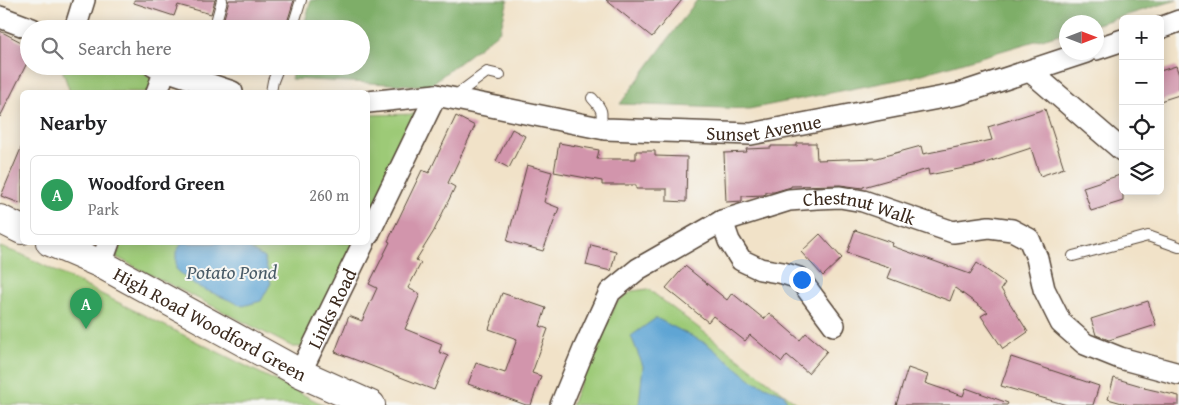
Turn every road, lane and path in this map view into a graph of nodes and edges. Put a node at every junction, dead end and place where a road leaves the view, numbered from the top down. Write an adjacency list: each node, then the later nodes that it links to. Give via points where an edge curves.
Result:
1 (84, 0): 5 (street)
2 (222, 0): 6 (lane)
3 (301, 0): 7 (lane)
4 (0, 17): 9 (street)
5 (78, 20)
6 (216, 20)
7 (295, 20)
8 (1179, 21): 10 (street)
9 (20, 24)
10 (1164, 27)
11 (1119, 41): 12 (street)
12 (1104, 46)
13 (1062, 60): 14 (street, Sunset Avenue)
14 (1030, 71): 25 (street, Sunset Avenue, via 959,94 751,134); 26 (street)
15 (158, 75): 19 (street)
16 (180, 75): 20 (street)
17 (274, 75): 21 (lane)
18 (500, 76): 22 (lane, via 487,72)
19 (157, 90)
20 (226, 90)
21 (271, 90)
22 (444, 97): 24 (street, Sunset Avenue); 25 (street, Sunset Avenue); 30 (street)
23 (592, 98): 25 (lane, via 603,112)
24 (370, 102)
25 (600, 128)
26 (1122, 150)
27 (0, 219): 29 (main road)
28 (722, 221): 36 (street, via 741,260 760,269 799,278); 38 (street, Chestnut Walk, via 789,200 840,197 862,201 954,232 989,227 1012,230 1029,239 1044,289 1061,323 1085,344 1120,358); 40 (street, Chestnut Walk, via 638,269 610,292)
29 (20, 229)
30 (370, 231)
31 (65, 245): 34 (main road, High Road Woodford Green)
32 (363, 245): 37 (street, Links Road)
33 (1179, 247): 35 (lane, via 1148,236)
34 (105, 253): 37 (main road, High Road Woodford Green)
35 (1073, 256)
36 (834, 326)
37 (300, 373): 39 (main road, High Road Woodford Green)
38 (1179, 374)
39 (371, 405)
40 (561, 405)

